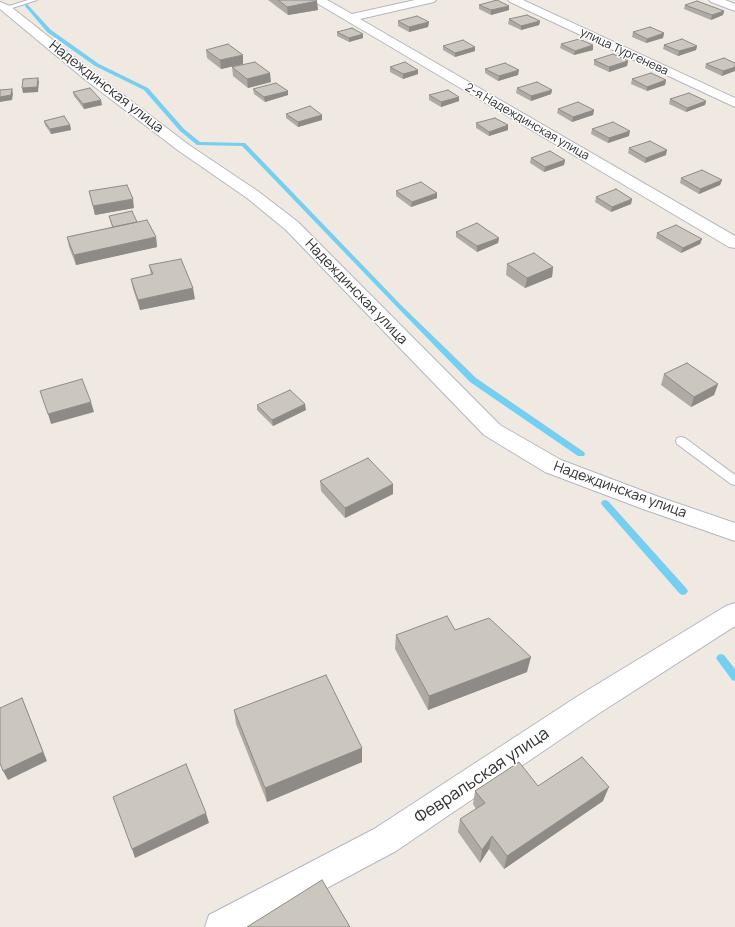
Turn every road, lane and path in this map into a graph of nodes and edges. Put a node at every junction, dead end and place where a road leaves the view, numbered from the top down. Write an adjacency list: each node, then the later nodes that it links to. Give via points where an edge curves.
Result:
1 (34, 0): 6 (lane)
2 (320, 0): 8 (street, 2-я Надеждинская улица)
3 (430, 0): 8 (street)
4 (514, 0): 9 (street, улица Тургенева)
5 (715, 0): 7 (street)
6 (2, 8): 13 (street, Надеждинская улица, via 184,148 253,195 292,226 492,430 553,466)
7 (735, 8)
8 (350, 18): 10 (street, 2-я Надеждинская улица)
9 (735, 103)
10 (735, 243)
11 (681, 441): 12 (lane)
12 (735, 481)
13 (735, 532)
14 (735, 613): 15 (street, Февральская улица, via 588,705 385,840)
15 (221, 927)

